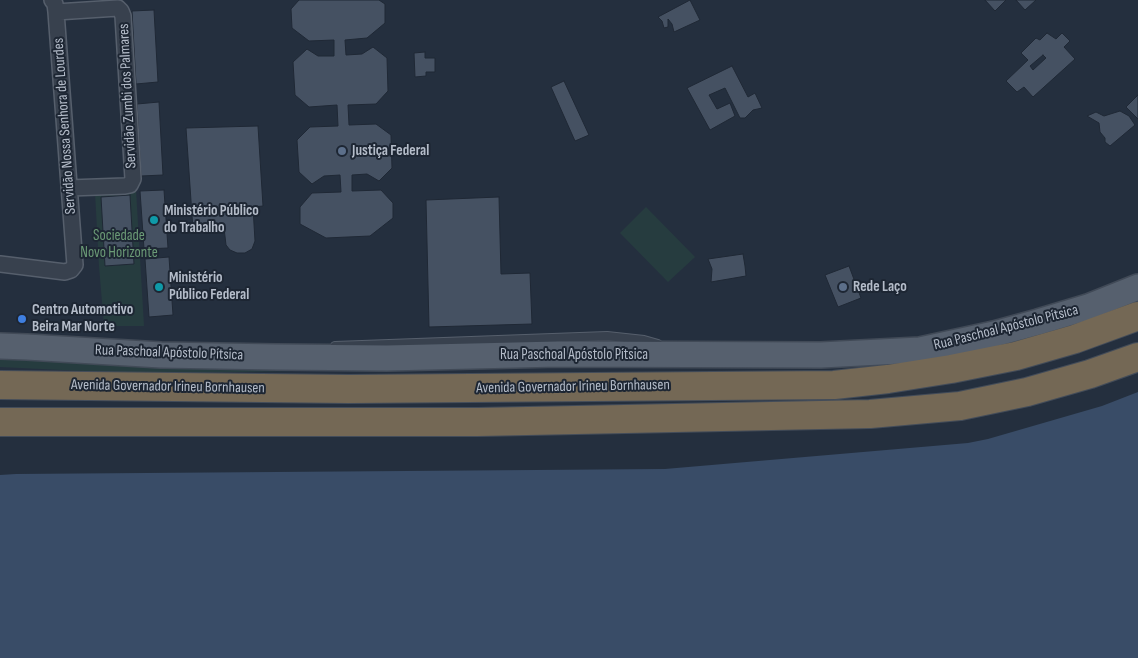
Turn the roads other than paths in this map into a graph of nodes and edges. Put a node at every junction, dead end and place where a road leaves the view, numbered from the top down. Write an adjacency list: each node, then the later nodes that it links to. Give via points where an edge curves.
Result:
1 (54, 6): 2 (street, Servidão Nossa Senhora de Lourdes); 2 (street, Servidão Zumbi dos Palmares, via 118,8 123,16 133,179 125,186)
2 (69, 188): 3 (street, Servidão Nossa Senhora de Lourdes, via 75,265 71,270)
3 (0, 264)
4 (1138, 287): 10 (main road, Rua Paschoal Apóstolo Pítsica, via 1038,322 920,350 820,355)
5 (1138, 316): 12 (highway, Avenida Governador Irineu Bornhausen, via 1075,340 1016,356 834,385 349,389)
6 (0, 346): 9 (main road, Rua Paschoal Apóstolo Pítsica)
7 (331, 346): 10 (lane, via 608,336 644,340)
8 (187, 347): 9 (lane)
9 (161, 354): 10 (main road, Rua Paschoal Apóstolo Pítsica, via 387,358)
10 (693, 355)
11 (1138, 357): 13 (highway, via 1028,392 960,406 870,414 478,422)
12 (5, 384)
13 (0, 422)

